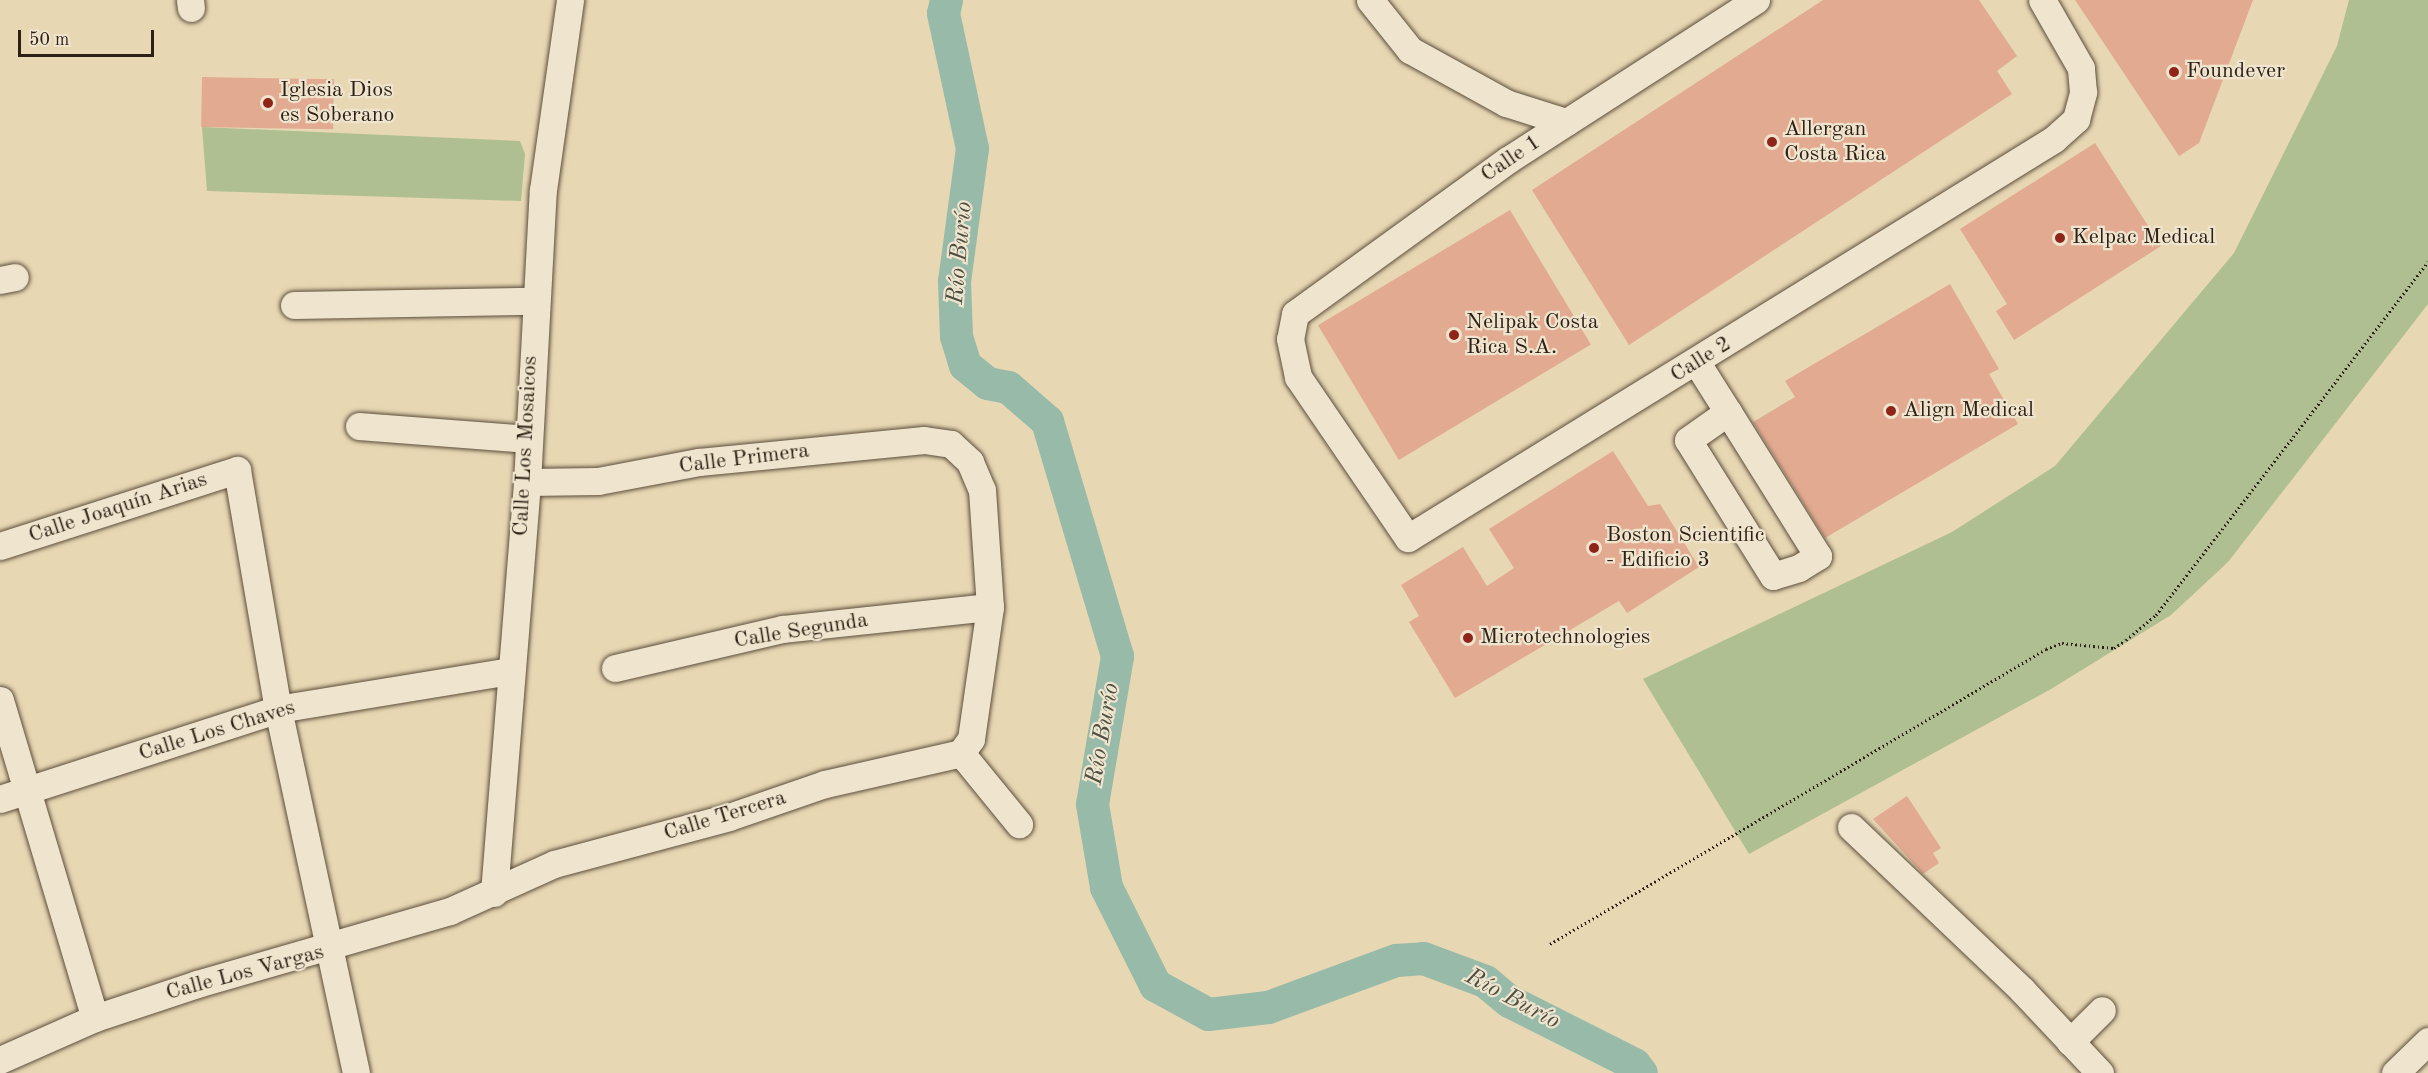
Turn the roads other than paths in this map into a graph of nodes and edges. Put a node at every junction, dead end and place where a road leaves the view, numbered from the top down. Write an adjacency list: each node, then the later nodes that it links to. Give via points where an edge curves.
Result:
1 (570, 0): 6 (street, Calle Los Mosaicos, via 543,190)
2 (1370, 0): 5 (street, via 1410,50 1506,103)
3 (1756, 0): 5 (street, Calle 1)
4 (2042, 0): 9 (street, Calle 2, via 2081,68 2083,92 2076,119 2054,139)
5 (1566, 122): 8 (street, Calle 1, via 1324,288 1295,314)
6 (533, 301): 7 (street); 12 (street, Calle Los Mosaicos)
7 (294, 305)
8 (1290, 339): 9 (street, Calle 2, via 1298,377 1408,538)
9 (1697, 363): 10 (street)
10 (1728, 412): 10 (street, via 1818,556 1773,576 1688,440)
11 (359, 426): 12 (street)
12 (529, 439): 13 (street, Calle Los Mosaicos)
13 (527, 482): 15 (street, Calle Primera, via 598,481 699,462 924,440 960,450 982,489); 17 (street, Calle Los Mosaicos)
14 (0, 546): 19 (street, Calle Joaquín Arias, via 237,470)
15 (990, 607): 16 (street, Calle Segunda, via 783,629); 20 (street, via 970,739)
16 (615, 668)
17 (509, 671): 19 (street, Calle Los Chaves); 25 (street, Calle Los Mosaicos)
18 (0, 700): 21 (street)
19 (278, 709): 21 (street, Calle Los Chaves); 26 (street)
20 (961, 753): 23 (street); 25 (street, Calle Tercera, via 825,784 729,818 554,864)
21 (30, 790): 22 (street, Calle Los Chaves); 28 (street)
22 (0, 799)
23 (1019, 824)
24 (1851, 827): 30 (street)
25 (494, 893): 26 (street, Calle Los Vargas)
26 (335, 948): 28 (street, Calle Los Vargas, via 197,984); 32 (street); 33 (street)
27 (2102, 1010): 30 (street)
28 (95, 1018): 31 (street, Calle Los Vargas)
29 (2428, 1041): 35 (street)
30 (2070, 1042): 34 (street)
31 (0, 1060)
32 (356, 1073)
33 (372, 1073)
34 (2100, 1073)
35 (2395, 1073)

